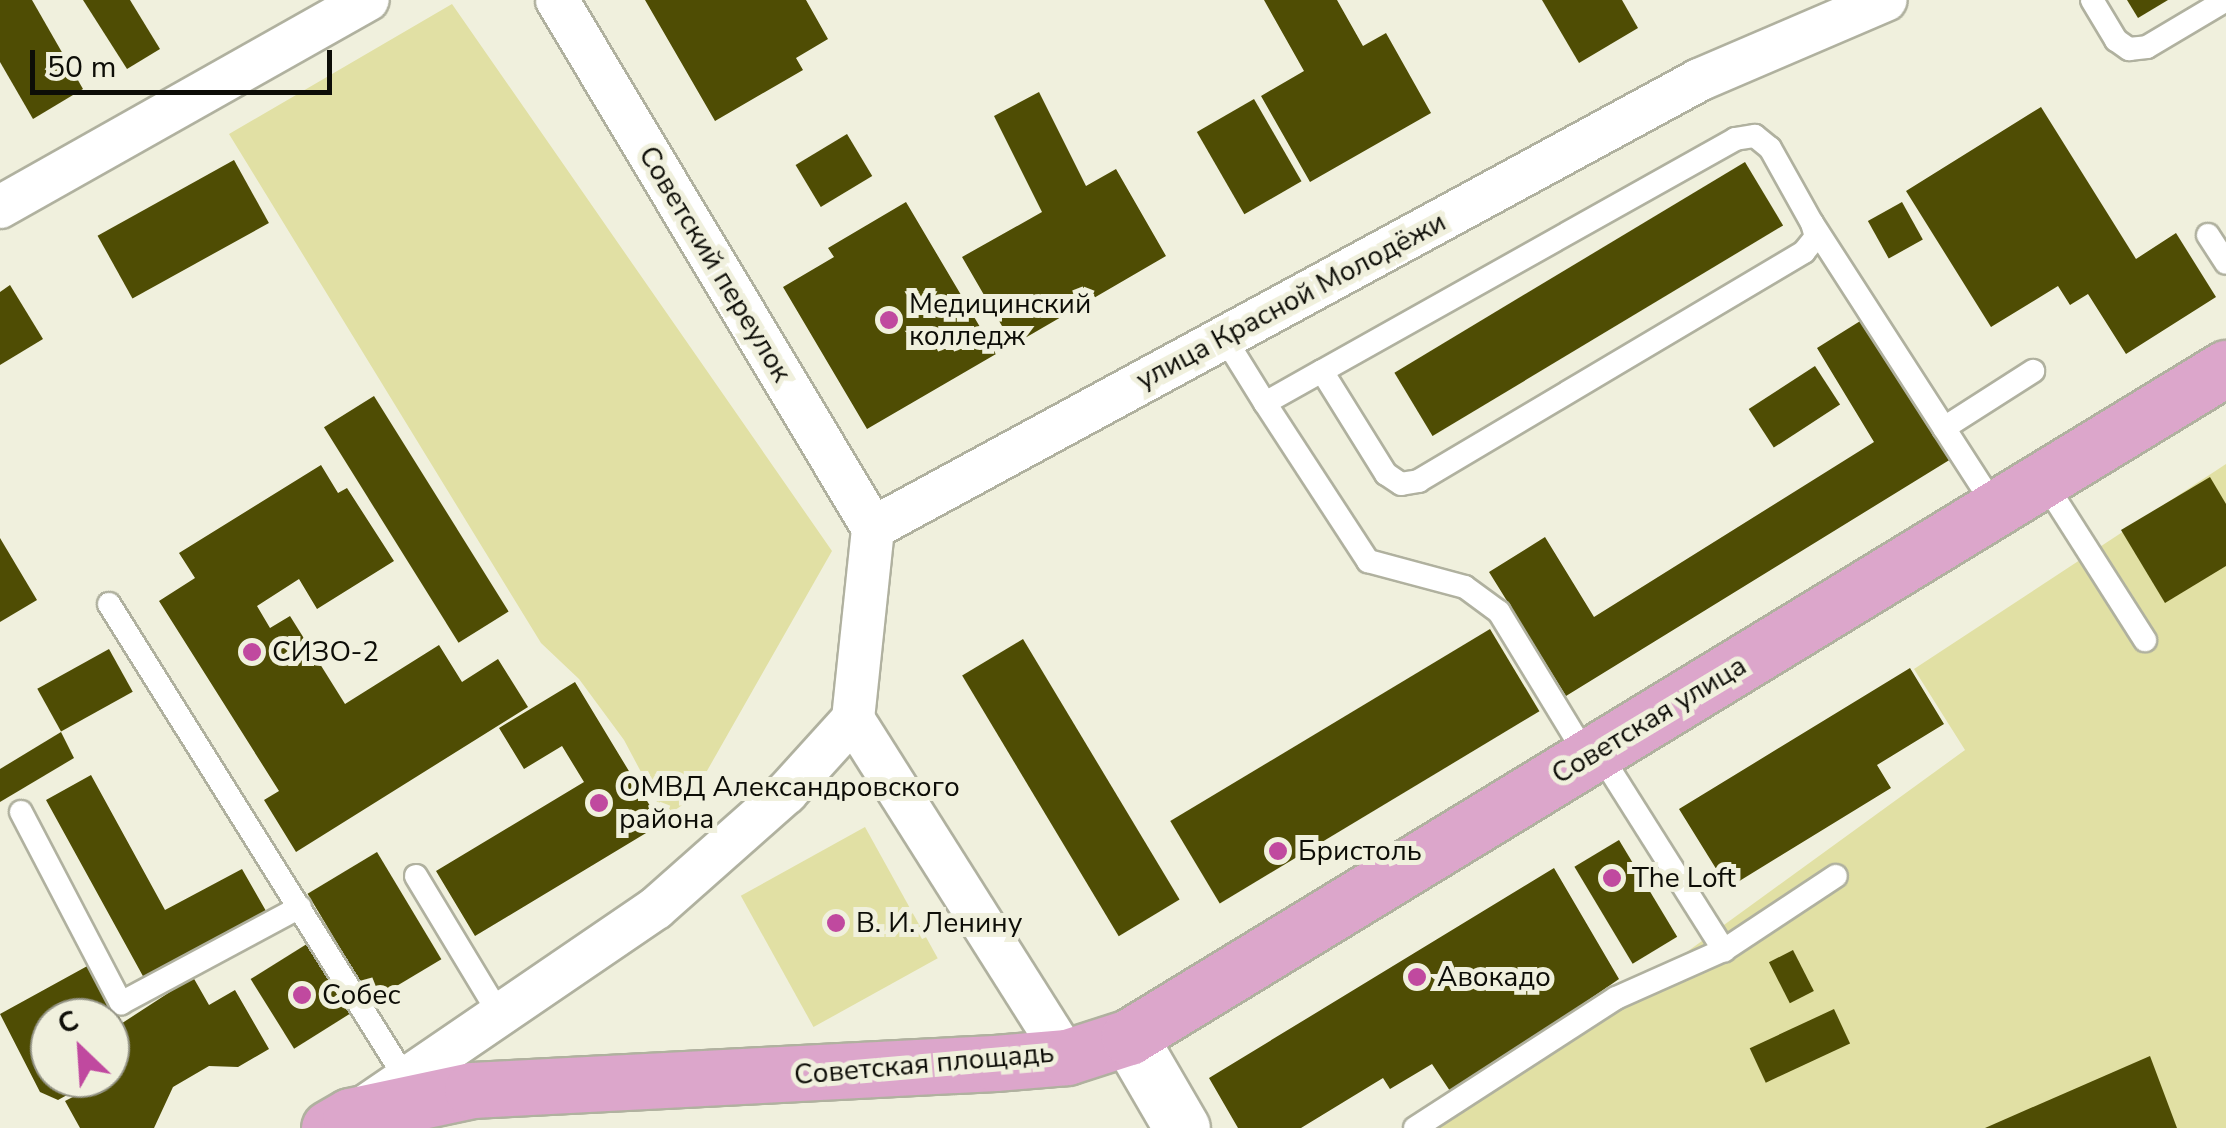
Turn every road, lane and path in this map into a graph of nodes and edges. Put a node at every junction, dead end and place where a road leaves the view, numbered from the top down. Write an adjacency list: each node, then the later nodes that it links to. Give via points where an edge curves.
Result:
1 (368, 0): 6 (street)
2 (557, 0): 18 (street, Советский переулок)
3 (1886, 0): 10 (street, улица Красной Молодёжи, via 1700,80)
4 (2092, 0): 5 (lane, via 2129,49 2147,47)
5 (2226, 0)
6 (0, 207)
7 (1812, 222): 12 (lane, via 1770,148 1754,136 1735,138); 12 (lane, via 1816,237 1804,252 1419,480 1401,484 1386,474); 15 (lane)
8 (2208, 235): 9 (lane)
9 (2226, 263)
10 (1224, 338): 14 (lane); 18 (street, улица Красной Молодёжи)
11 (2226, 368): 16 (main road, Советская улица)
12 (1322, 371): 14 (lane)
13 (2033, 371): 15 (lane)
14 (1266, 404): 22 (lane, via 1368,561 1464,587 1499,612)
15 (1944, 428): 17 (lane)
16 (2043, 480): 17 (main road, Советская улица); 20 (lane)
17 (1996, 508): 22 (main road, Советская улица)
18 (873, 528): 21 (street)
19 (109, 604): 26 (lane)
20 (2145, 640)
21 (853, 720): 28 (street, Советская площадь, via 786,793 656,908); 30 (street, Советская площадь)
22 (1593, 754): 27 (lane); 29 (main road, Советская улица)
23 (21, 812): 26 (lane, via 121,1003)
24 (416, 876): 28 (lane)
25 (1836, 876): 27 (lane)
26 (300, 907): 31 (lane)
27 (1724, 950): 34 (lane, via 1616,998)
28 (502, 1017): 31 (street, Советская площадь)
29 (1129, 1037): 30 (main road, Советская улица); 33 (street)
30 (1066, 1057): 32 (main road, Советская площадь, via 472,1090)
31 (406, 1079): 32 (street, Советская площадь)
32 (340, 1122)
33 (1182, 1128)
34 (1415, 1128)

